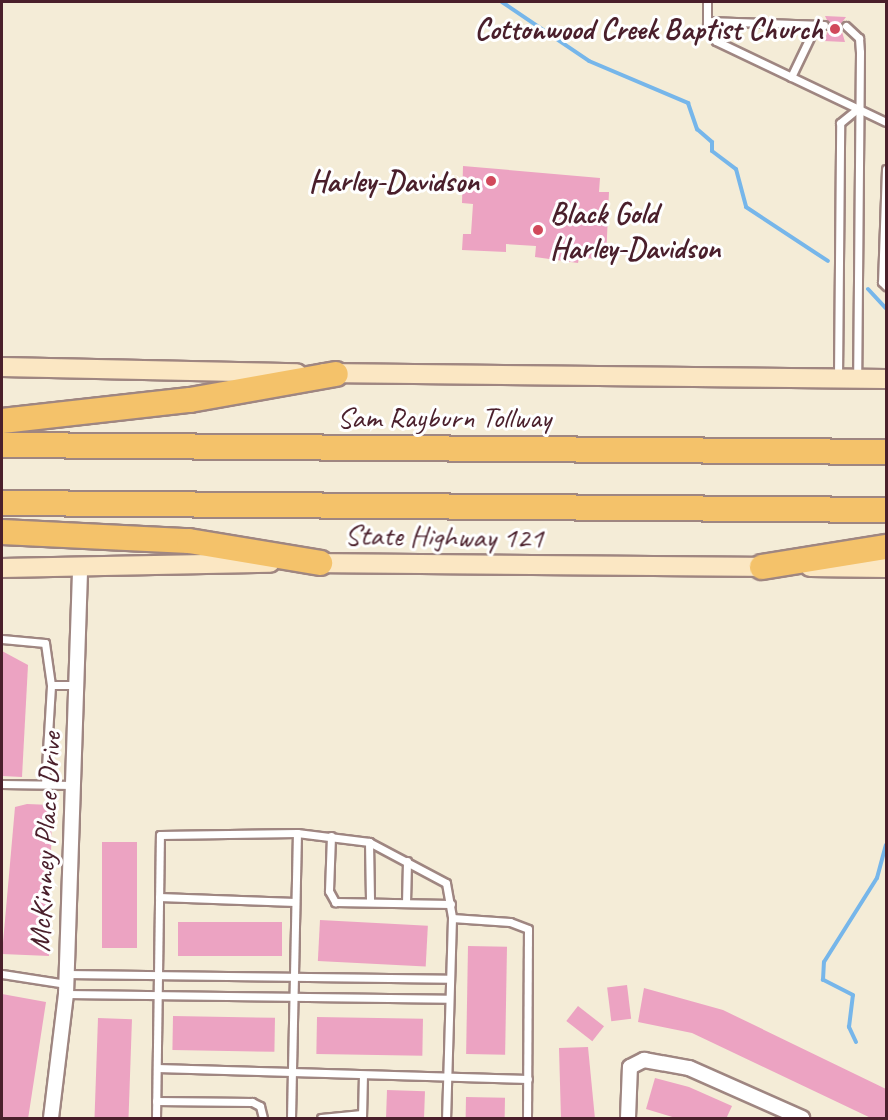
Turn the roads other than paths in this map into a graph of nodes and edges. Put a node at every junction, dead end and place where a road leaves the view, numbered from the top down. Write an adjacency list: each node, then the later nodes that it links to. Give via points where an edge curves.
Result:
1 (707, 2): 2 (lane)
2 (707, 21): 5 (lane); 6 (lane, via 716,41)
3 (824, 26): 5 (lane)
4 (846, 26): 7 (lane, via 860,38)
5 (815, 27): 6 (lane)
6 (791, 77): 7 (lane)
7 (857, 109): 8 (lane); 13 (lane, via 840,123); 14 (lane)
8 (886, 122)
9 (886, 169): 10 (lane, via 882,282)
10 (886, 286)
11 (2, 367): 12 (main road)
12 (336, 374): 13 (main road); 16 (highway, via 190,400)
13 (838, 378): 14 (main road)
14 (857, 378): 15 (main road)
15 (886, 379)
16 (2, 421)
17 (2, 445): 18 (highway, Sam Rayburn Tollway)
18 (886, 452)
19 (2, 503): 20 (highway)
20 (886, 510)
21 (2, 532): 23 (highway, via 189,542)
22 (886, 547): 25 (highway)
23 (320, 563): 24 (main road, State Highway 121); 25 (main road, State Highway 121)
24 (80, 567): 26 (main road, State Highway 121); 30 (street, McKinney Place Drive)
25 (762, 567): 27 (main road, State Highway 121)
26 (2, 568)
27 (886, 568)
28 (2, 639): 29 (lane, via 45,643)
29 (51, 685): 30 (lane); 32 (lane)
30 (79, 685): 33 (street, McKinney Place Drive)
31 (2, 784): 32 (lane)
32 (45, 784): 33 (lane)
33 (75, 785): 48 (street, McKinney Place Drive)
34 (297, 833): 35 (lane); 38 (lane, via 160,835); 39 (lane)
35 (331, 836): 36 (lane); 40 (lane, via 331,898)
36 (369, 842): 37 (lane); 40 (lane)
37 (407, 861): 41 (lane); 42 (lane, via 446,883)
38 (159, 897): 39 (lane); 45 (lane)
39 (295, 902): 46 (lane)
40 (370, 902): 41 (lane)
41 (406, 903): 42 (lane)
42 (451, 904): 43 (lane)
43 (452, 918): 47 (lane); 56 (lane, via 510,922 528,929)
44 (2, 974): 48 (lane)
45 (158, 976): 46 (lane); 48 (lane); 49 (lane)
46 (293, 978): 47 (lane); 50 (lane)
47 (450, 980): 51 (lane)
48 (66, 984): 49 (lane); 59 (street, McKinney Place Drive)
49 (158, 996): 50 (lane); 52 (lane)
50 (293, 998): 51 (lane); 53 (lane)
51 (450, 999): 55 (lane)
52 (157, 1068): 53 (lane); 57 (lane)
53 (291, 1072): 54 (lane); 62 (lane)
54 (363, 1075): 55 (lane); 58 (lane)
55 (447, 1078): 56 (lane); 64 (lane)
56 (528, 1079): 65 (lane)
57 (156, 1101): 60 (lane); 61 (lane, via 252,1102 260,1106)
58 (362, 1116): 63 (lane)
59 (51, 1119)
60 (156, 1119)
61 (263, 1119)
62 (291, 1119)
63 (321, 1119)
64 (446, 1119)
65 (527, 1119)
66 (628, 1119): 67 (street, via 630,1066 644,1060 688,1068)
67 (802, 1119)

